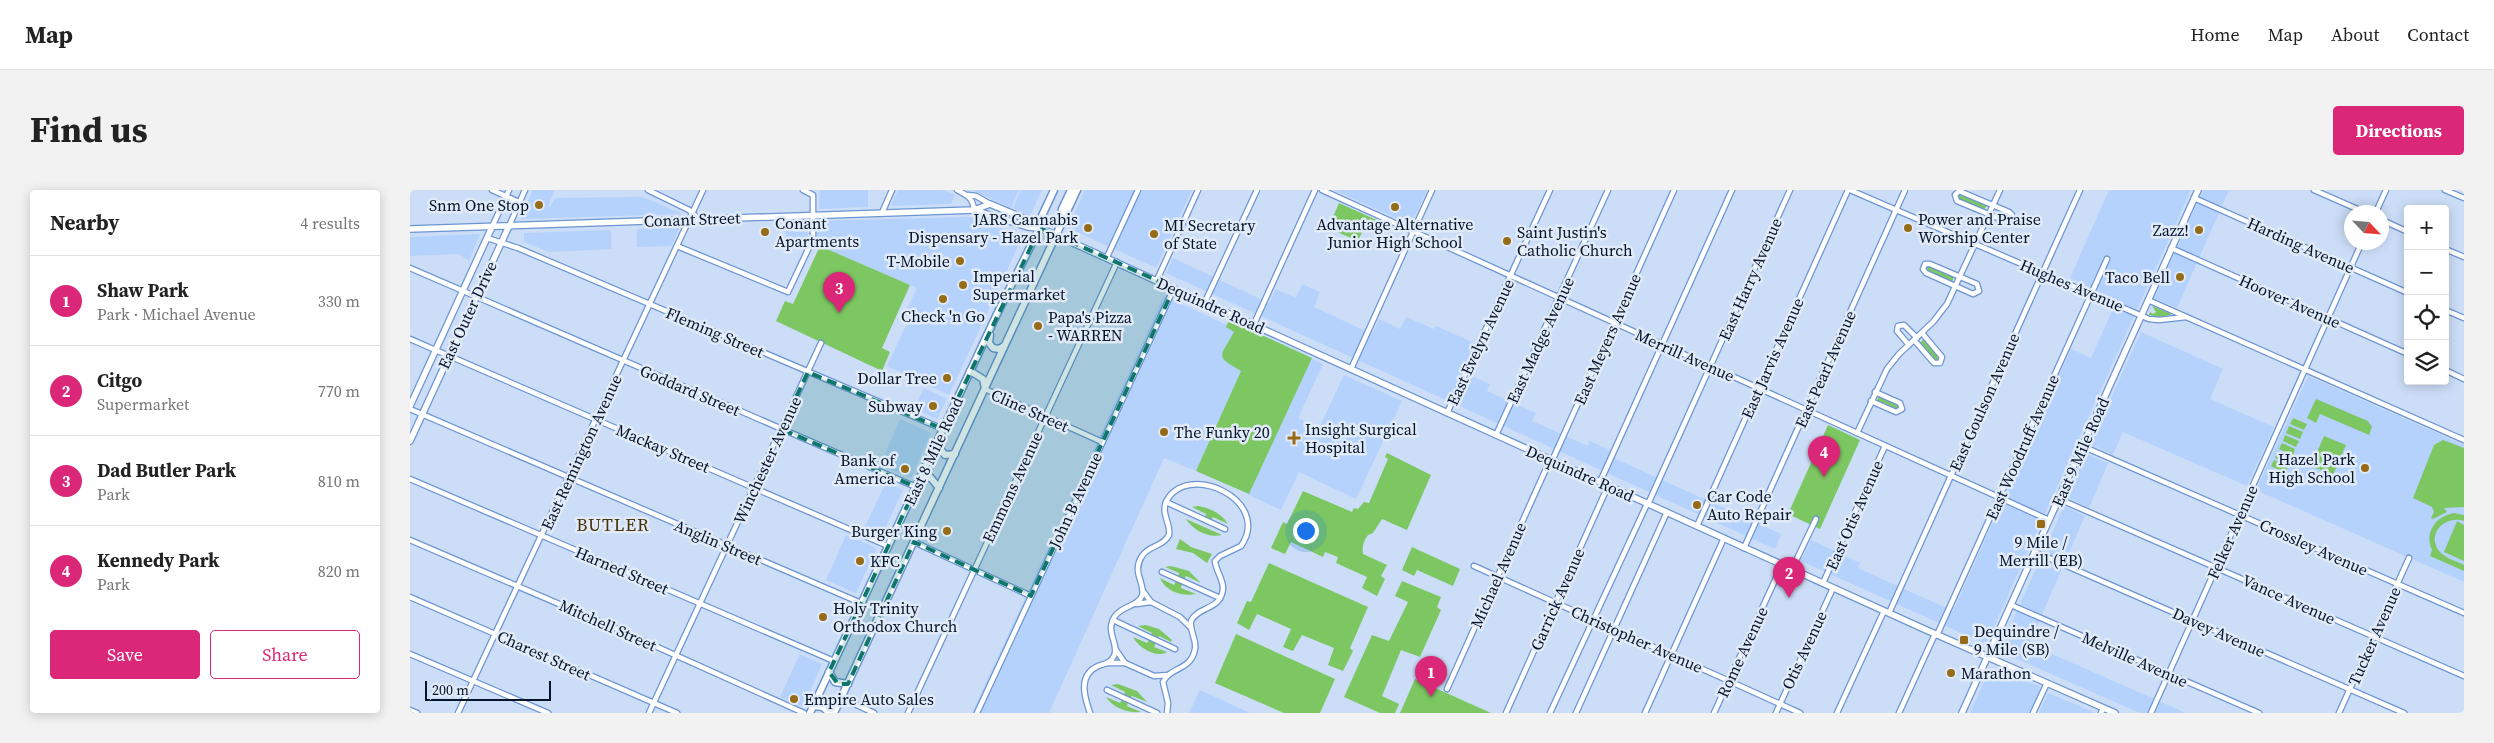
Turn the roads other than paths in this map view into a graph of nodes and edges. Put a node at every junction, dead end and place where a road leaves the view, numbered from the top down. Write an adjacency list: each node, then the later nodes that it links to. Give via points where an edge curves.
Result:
1 (492, 190): 32 (street)
2 (510, 190): 32 (street, East Outer Drive)
3 (525, 190): 35 (street, East Outer Drive)
4 (648, 190): 44 (street)
5 (703, 190): 44 (street, East Remington Avenue)
6 (803, 190): 45 (street, via 813,195)
7 (892, 190): 42 (street)
8 (957, 190): 31 (street)
9 (1054, 190): 51 (highway, East 8 Mile Road, via 1040,220)
10 (1071, 190): 47 (highway, via 1062,209)
11 (1077, 190): 47 (highway, East 8 Mile Road)
12 (1138, 190): 62 (street)
13 (1198, 190): 71 (street)
14 (1257, 190): 80 (street)
15 (1315, 190): 89 (street)
16 (1322, 190): 53 (street, Merrill Avenue)
17 (1432, 190): 53 (street)
18 (1550, 190): 69 (street, East Evelyn Avenue)
19 (1608, 190): 78 (street, East Madge Avenue)
20 (1674, 190): 88 (street, East Meyers Avenue)
21 (1732, 190): 95 (street)
22 (1790, 190): 101 (street, East Harry Avenue)
23 (1849, 190): 41 (street, Hughes Avenue); 109 (street, East Jarvis Avenue)
24 (1905, 190): 41 (street, East Pearl Avenue)
25 (2000, 190): 37 (street)
26 (2080, 190): 68 (street, East Goulson Avenue)
27 (2198, 190): 33 (main road, East 9 Mile Road)
28 (2314, 190): 38 (street)
29 (2386, 190): 39 (street)
30 (2445, 190): 34 (street)
31 (968, 195): 36 (street); 40 (street)
32 (506, 196): 35 (street); 49 (street, East Outer Drive)
33 (2194, 198): 59 (main road, East 9 Mile Road); 67 (street, Harding Avenue)
34 (2464, 198)
35 (519, 202): 48 (street, East Outer Drive)
36 (990, 204): 40 (main road, Conant Street); 51 (main road)
37 (1993, 205): 43 (street); 43 (street, via 2011,213 2011,220 2007,222); 43 (street, via 1962,191 1954,195 1957,201)
38 (2348, 205)
39 (2379, 205)
40 (974, 210): 42 (main road, Conant Street); 51 (main road, Conant Street)
41 (1896, 210): 57 (street, Hughes Avenue); 113 (street, East Pearl Avenue)
42 (882, 213): 45 (main road, Conant Street)
43 (1989, 214): 57 (street)
44 (690, 216): 45 (main road, Conant Street, via 699,219); 48 (main road, Conant Street); 58 (street, East Remington Avenue)
45 (813, 216): 58 (street, via 813,240 788,292)
46 (2389, 223): 52 (street)
47 (1061, 225): 54 (highway, East 8 Mile Road)
48 (509, 226): 49 (main road, Conant Street); 56 (main road, East Outer Drive)
49 (492, 227): 50 (main road, Conant Street); 55 (main road, East Outer Drive)
50 (410, 229)
51 (1043, 229): 54 (main road, Dequindre Road); 84 (highway, East 8 Mile Road)
52 (2404, 230)
53 (1413, 232): 69 (street, Merrill Avenue); 102 (street)
54 (1056, 234): 62 (main road, Dequindre Road); 91 (highway, East 8 Mile Road)
55 (487, 238): 56 (street, Fleming Street); 75 (main road, East Outer Drive)
56 (501, 243): 77 (main road, East Outer Drive); 81 (street, Fleming Street)
57 (1975, 244): 68 (street, Hughes Avenue); 70 (street)
58 (677, 246): 81 (street, East Remington Avenue)
59 (2171, 248): 79 (main road, East 9 Mile Road); 86 (street, Hoover Avenue)
60 (2359, 250): 67 (street, Felker Avenue)
61 (2449, 250): 63 (street)
62 (1106, 257): 65 (main road, Dequindre Road)
63 (2464, 257)
64 (2107, 259): 76 (street, East Woodruff Avenue)
65 (1117, 262): 71 (main road, Dequindre Road); 116 (street, Emmons Avenue)
66 (410, 268): 75 (street, Goddard Street)
67 (2351, 268): 74 (street, Harding Avenue); 86 (street, Felker Avenue)
68 (2042, 273): 76 (street, Hughes Avenue); 130 (street, East Goulson Avenue)
69 (1510, 276): 78 (street, Merrill Avenue); 114 (street, East Evelyn Avenue)
70 (1960, 277): 72 (street); 72 (street, via 1977,284 1979,291 1973,294); 72 (street, via 1928,264 1923,267 1926,274)
71 (1157, 280): 73 (main road, Dequindre Road)
72 (1956, 287): 90 (street, via 1938,317)
73 (1174, 288): 80 (main road, Dequindre Road); 124 (street, John B Avenue)
74 (2404, 291)
75 (462, 293): 77 (street, Goddard Street); 97 (main road, East Outer Drive)
76 (2091, 294): 83 (street, Hughes Avenue); 139 (street, East Woodruff Avenue)
77 (475, 298): 99 (main road, East Outer Drive); 100 (street, Goddard Street)
78 (1559, 298): 88 (street, Merrill Avenue); 121 (street, East Madge Avenue)
79 (2148, 300): 83 (main road, East 9 Mile Road); 85 (street, Hughes Avenue)
80 (1205, 302): 89 (main road, Dequindre Road)
81 (650, 304): 100 (street, East Remington Avenue); 105 (street, Fleming Street)
82 (2449, 312): 87 (street)
83 (2141, 315): 85 (street, Hughes Avenue, via 2159,320); 127 (main road, East 9 Mile Road)
84 (996, 316): 91 (highway, via 989,336 990,346 1002,348); 104 (highway, East 8 Mile Road)
85 (2186, 317): 103 (street, Hughes Avenue)
86 (2328, 318): 98 (street, Hoover Avenue); 103 (street, Felker Avenue)
87 (2464, 318)
88 (1614, 323): 95 (street, Merrill Avenue); 129 (street, East Meyers Avenue)
89 (1254, 324): 102 (main road, Dequindre Road)
90 (1922, 333): 93 (street); 93 (street, via 1942,357 1940,363 1934,362)
91 (1010, 336): 108 (highway, East 8 Mile Road)
92 (410, 339): 97 (street, Mackay Street)
93 (1916, 339): 96 (street); 96 (street, via 1904,325 1898,326 1897,331)
94 (821, 343): 105 (street, Winchester Avenue)
95 (1662, 345): 101 (street, Merrill Avenue); 134 (street)
96 (1909, 345): 110 (street, via 1887,369)
97 (436, 351): 99 (street, Mackay Street); 112 (main road, East Outer Drive)
98 (2404, 352)
99 (448, 357): 115 (main road, East Outer Drive); 117 (street, Mackay Street)
100 (623, 362): 117 (street, East Remington Avenue); 118 (street, Goddard Street)
101 (1710, 367): 109 (street, Merrill Avenue); 142 (street, East Harry Avenue)
102 (1350, 369): 114 (main road, Dequindre Road)
103 (2305, 369): 122 (street, Hughes Avenue); 144 (street, Felker Avenue)
104 (970, 371): 108 (highway, via 983,379); 119 (highway, East 8 Mile Road)
105 (808, 372): 118 (street, Winchester Avenue); 119 (street, Fleming Street)
106 (2449, 372): 107 (street)
107 (2464, 379)
108 (985, 389): 116 (street, Cline Street); 128 (highway, East 8 Mile Road)
109 (1759, 389): 113 (street, Merrill Avenue); 147 (street, East Jarvis Avenue)
110 (1875, 392): 111 (street); 111 (street, via 1900,403 1902,410 1896,412)
111 (1871, 401): 120 (street)
112 (410, 408): 115 (street, Anglin Street)
113 (1806, 410): 120 (street, Merrill Avenue); 155 (street, East Pearl Avenue)
114 (1447, 413): 121 (main road, Dequindre Road)
115 (422, 414): 123 (main road, East Outer Drive); 132 (street, Anglin Street)
116 (1045, 417): 124 (street, Cline Street); 161 (street, Emmons Avenue)
117 (596, 420): 132 (street, East Remington Avenue); 136 (street, Mackay Street)
118 (781, 429): 136 (street, Winchester Avenue); 137 (street, Goddard Street)
119 (943, 430): 125 (highway, East 8 Mile Road)
120 (1857, 433): 126 (street, Merrill Avenue)
121 (1496, 435): 129 (main road, Dequindre Road)
122 (2464, 438)
123 (410, 441)
124 (1102, 442): 170 (street, John B Avenue)
125 (936, 444): 128 (highway, via 945,455); 131 (highway, East 8 Mile Road)
126 (1885, 446): 130 (street, Merrill Avenue); 165 (street, East Otis Avenue)
127 (2082, 446): 140 (main road, East 9 Mile Road); 144 (street, Crossley Avenue)
128 (955, 454): 138 (highway, East 8 Mile Road)
129 (1551, 460): 134 (main road, Dequindre Road); 164 (street, Michael Avenue)
130 (1951, 476): 139 (street, Merrill Avenue); 179 (street, East Goulson Avenue)
131 (921, 477): 137 (highway, East 8 Mile Road); 138 (highway, via 931,478)
132 (569, 478): 149 (street, East Remington Avenue); 153 (street, Anglin Street)
133 (410, 479): 149 (street, Harned Street)
134 (1600, 482): 135 (main road, Dequindre Road)
135 (1608, 486): 142 (main road, Dequindre Road); 174 (street, Garrick Avenue)
136 (754, 487): 153 (street, Winchester Avenue); 154 (street, Mackay Street)
137 (916, 487): 154 (highway, East 8 Mile Road)
138 (939, 488): 152 (highway, East 8 Mile Road)
139 (1999, 498): 146 (street, Merrill Avenue); 189 (street, East Woodruff Avenue)
140 (2058, 499): 146 (main road, East 9 Mile Road); 160 (street, Vance Avenue)
141 (1166, 502): 148 (street); 169 (street, via 1165,517 1170,532 1164,543 1150,548 1142,556 1138,570); 172 (street, via 1171,494 1186,485 1203,485 1219,488 1245,511 1249,527 1241,546 1215,561 1223,587)
142 (1648, 504): 143 (main road, Dequindre Road); 184 (street, East Harry Avenue)
143 (1667, 512): 147 (main road, Dequindre Road); 187 (street)
144 (2240, 515): 160 (street, Felker Avenue); 166 (street, Crossley Avenue)
145 (1816, 519): 162 (street)
146 (2049, 520): 156 (main road, East 9 Mile Road)
147 (1697, 526): 150 (main road, Dequindre Road)
148 (1225, 529)
149 (542, 536): 167 (street, East Remington Avenue); 175 (street, Harned Street)
150 (1724, 538): 155 (main road, Dequindre Road); 195 (street)
151 (410, 540): 167 (street, Mitchell Street)
152 (914, 542): 161 (street); 207 (highway, East 8 Mile Road)
153 (727, 545): 175 (street, Winchester Avenue); 176 (street, Anglin Street)
154 (888, 546): 176 (highway, East 8 Mile Road)
155 (1744, 548): 158 (main road, Dequindre Road)
156 (2035, 552): 178 (main road, East 9 Mile Road); 185 (street, Davey Avenue)
157 (2409, 558): 166 (street, Tucker Avenue)
158 (1782, 565): 162 (main road, Dequindre Road); 206 (street, Rome Avenue)
159 (1474, 566): 164 (street, Christopher Avenue)
160 (2216, 568): 185 (street, Felker Avenue); 190 (street, Vance Avenue)
161 (974, 570): 170 (street); 228 (street, Emmons Avenue)
162 (1792, 570): 165 (main road, Dequindre Road)
163 (1162, 572): 172 (street)
164 (1498, 576): 174 (street, Christopher Avenue); 212 (street, Michael Avenue)
165 (1823, 583): 168 (main road, Dequindre Road)
166 (2398, 584): 180 (street, Crossley Avenue); 190 (street, Tucker Avenue)
167 (518, 586): 188 (street, East Remington Avenue); 194 (street, Mitchell Street)
168 (1833, 588): 179 (main road, Dequindre Road); 215 (street, Otis Avenue)
169 (1142, 589): 173 (street); 177 (street, via 1140,600)
170 (1031, 596): 229 (street, John B Avenue)
171 (410, 597): 188 (street, Charest Street)
172 (1220, 598): 181 (street, via 1213,606)
173 (1151, 602): 177 (street); 182 (street)
174 (1556, 602): 184 (street, Christopher Avenue); 233 (street, Garrick Avenue)
175 (700, 603): 194 (street, Winchester Avenue); 197 (street, Harned Street)
176 (861, 603): 197 (highway, East 8 Mile Road)
177 (1134, 604): 183 (street, via 1120,610)
178 (2011, 605): 196 (main road, East 9 Mile Road); 201 (street, Melville Avenue)
179 (1886, 612): 189 (main road, Dequindre Road); 240 (street, East Goulson Avenue)
180 (2464, 613)
181 (1193, 616): 182 (street); 186 (street)
182 (1180, 617): 186 (street)
183 (1113, 620): 191 (street, via 1111,634); 192 (street)
184 (1594, 620): 187 (street, Christopher Avenue); 234 (street, East Harry Avenue)
185 (2192, 621): 201 (street, Felker Avenue); 210 (street, Davey Avenue)
186 (1190, 628): 202 (street, via 1196,645 1192,657 1182,668)
187 (1614, 628): 195 (street, Christopher Avenue); 235 (street)
188 (496, 634): 205 (street, East Remington Avenue); 214 (street, Charest Street)
189 (1936, 634): 196 (main road, Dequindre Road); 241 (street, East Woodruff Avenue)
190 (2374, 636): 204 (street, Vance Avenue); 210 (street, Tucker Avenue)
191 (1115, 649): 198 (street, via 1113,659); 199 (street)
192 (1174, 649)
193 (410, 654): 205 (street)
194 (676, 655): 214 (street, Winchester Avenue); 224 (street, Mitchell Street)
195 (1672, 655): 206 (street, Christopher Avenue); 236 (street)
196 (1987, 657): 208 (main road, Dequindre Road); 242 (main road, East 9 Mile Road)
197 (834, 661): 200 (highway, East 8 Mile Road)
198 (1106, 663): 199 (street); 230 (street, via 1092,670 1084,684)
199 (1126, 663): 203 (street)
200 (829, 672): 207 (highway, via 835,682); 217 (highway, East 8 Mile Road)
201 (2168, 673): 245 (street, Felker Avenue); 246 (street, Melville Avenue)
202 (1168, 675): 203 (street); 209 (street)
203 (1154, 676): 209 (street)
204 (2464, 676)
205 (473, 681): 220 (street, East Remington Avenue); 221 (street)
206 (1728, 681): 215 (street, Christopher Avenue); 237 (street, Rome Avenue)
207 (848, 684): 213 (highway, East 8 Mile Road)
208 (2047, 684): 218 (main road, Dequindre Road); 243 (street)
209 (1163, 686): 232 (street)
210 (2350, 689): 247 (street, Tucker Avenue); 248 (street, Davey Avenue)
211 (1107, 690): 231 (street)
212 (1447, 690)
213 (842, 698): 226 (highway, East 8 Mile Road); 227 (street)
214 (654, 703): 222 (street, Winchester Avenue); 223 (street, Charest Street)
215 (1780, 704): 238 (street, Otis Avenue); 239 (street, Christopher Avenue)
216 (410, 710): 219 (street)
217 (812, 710): 225 (highway, via 823,707)
218 (2102, 711): 244 (main road, Dequindre Road)
219 (416, 713)
220 (458, 713)
221 (548, 713)
222 (649, 713)
223 (677, 713)
224 (804, 713)
225 (829, 713)
226 (834, 713)
227 (874, 713)
228 (908, 713)
229 (978, 713)
230 (1090, 713)
231 (1157, 713)
232 (1167, 713)
233 (1506, 713)
234 (1550, 713)
235 (1576, 713)
236 (1645, 713)
237 (1714, 713)
238 (1776, 713)
239 (1800, 713)
240 (1837, 713)
241 (1899, 713)
242 (1962, 713)
243 (2033, 713)
244 (2115, 713)
245 (2151, 713)
246 (2259, 713)
247 (2339, 713)
248 (2404, 713)

